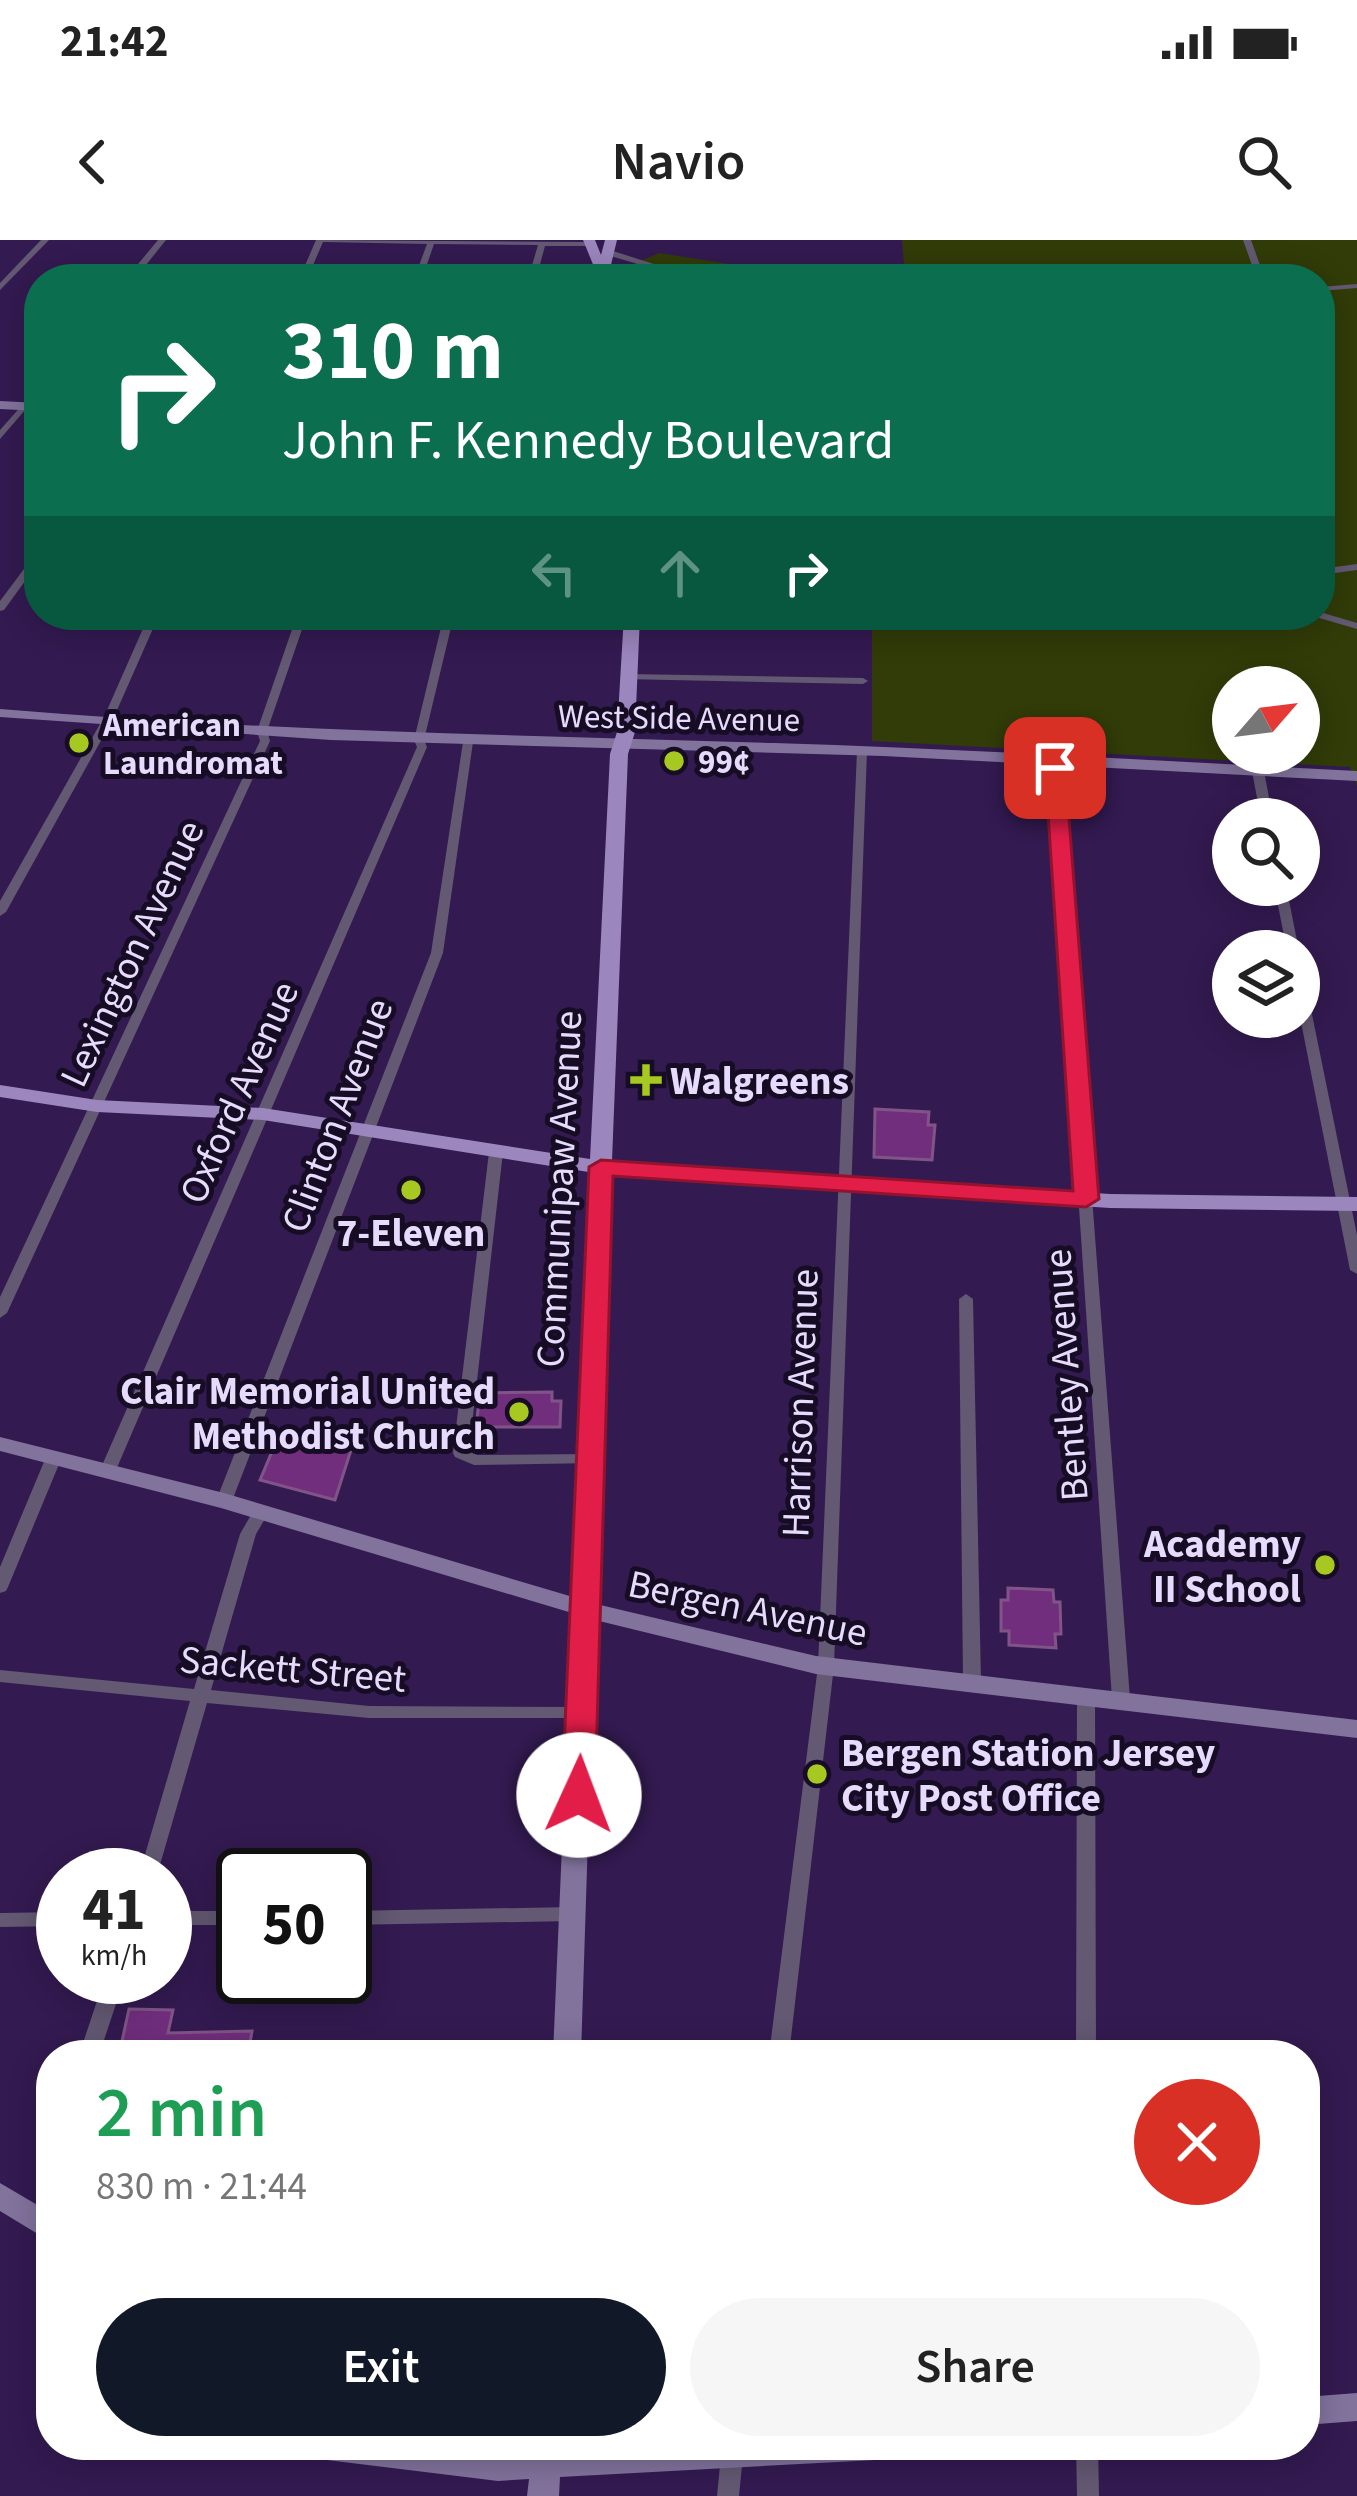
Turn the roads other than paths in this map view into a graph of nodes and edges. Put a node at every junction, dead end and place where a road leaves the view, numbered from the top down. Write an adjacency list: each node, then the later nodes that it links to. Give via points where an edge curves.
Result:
1 (45, 240): 11 (street)
2 (162, 240): 8 (street)
3 (320, 240): 4 (street)
4 (431, 242): 6 (street)
5 (590, 242): 6 (street)
6 (542, 244): 9 (street)
7 (611, 246): 10 (street)
8 (142, 264)
9 (536, 264)
10 (658, 264)
11 (0, 288)
12 (24, 414): 13 (street)
13 (0, 436)
14 (24, 575): 15 (street)
15 (0, 608)
16 (147, 630): 23 (street)
17 (297, 630): 24 (street, Lexington Avenue)
18 (445, 630): 25 (street, Oxford Avenue)
19 (631, 630): 20 (main road, Communipaw Avenue)
20 (627, 677): 21 (street); 27 (main road, Communipaw Avenue)
21 (863, 681)
22 (0, 712): 23 (main road, West Side Avenue)
23 (105, 724): 24 (main road, West Side Avenue); 33 (street)
24 (262, 731): 25 (main road, West Side Avenue); 36 (street, Lexington Avenue, via 265,741)
25 (419, 740): 26 (main road, West Side Avenue); 37 (street, Oxford Avenue, via 391,825)
26 (468, 742): 27 (main road, West Side Avenue); 38 (street, Clinton Avenue, via 437,953)
27 (622, 746): 28 (main road, West Side Avenue); 40 (main road, Communipaw Avenue)
28 (862, 751): 29 (main road, West Side Avenue); 41 (street, Harrison Avenue)
29 (1054, 760): 30 (main road, West Side Avenue); 42 (street, Bentley Avenue)
30 (1212, 769)
31 (1317, 774): 32 (main road, West Side Avenue)
32 (1357, 776)
33 (0, 912)
34 (1312, 1038): 43 (street)
35 (0, 1091): 36 (main road)
36 (98, 1106): 37 (main road); 46 (street, Lexington Avenue)
37 (263, 1114): 38 (main road); 50 (street, Oxford Avenue)
38 (369, 1132): 39 (main road); 51 (street, Clinton Avenue)
39 (496, 1152): 40 (main road); 49 (street, via 461,1453 474,1460)
40 (601, 1167): 41 (main road); 49 (main road, Communipaw Avenue)
41 (843, 1184): 42 (main road); 55 (street, Harrison Avenue)
42 (1086, 1199): 43 (main road); 60 (street, Bentley Avenue)
43 (1350, 1204): 44 (street)
44 (1357, 1270)
45 (966, 1299): 57 (street)
46 (0, 1313)
47 (0, 1444): 48 (main road, Bergen Avenue)
48 (53, 1457): 50 (main road, Bergen Avenue); 53 (street)
49 (589, 1459): 54 (main road, Communipaw Avenue)
50 (108, 1470): 51 (main road, Bergen Avenue)
51 (224, 1501): 52 (main road, Bergen Avenue)
52 (262, 1512): 54 (main road, Bergen Avenue); 58 (street, via 248,1534)
53 (0, 1587)
54 (586, 1608): 55 (main road, Bergen Avenue); 61 (main road, Communipaw Avenue)
55 (826, 1666): 57 (main road, Bergen Avenue); 71 (street, Harrison Avenue)
56 (0, 1676): 58 (street, Sackett Street)
57 (972, 1681): 59 (main road, Bergen Avenue)
58 (203, 1694): 61 (street, Sackett Street, via 369,1712); 63 (street)
59 (1085, 1695): 60 (main road, Bergen Avenue); 72 (street)
60 (1120, 1699): 62 (main road, Bergen Avenue)
61 (582, 1713): 64 (main road, Communipaw Avenue)
62 (1357, 1729)
63 (156, 1848)
64 (573, 1914): 65 (street); 70 (main road, Communipaw Avenue)
65 (372, 1918)
66 (36, 1919): 67 (street)
67 (0, 1920)
68 (106, 2004): 69 (street)
69 (94, 2040)
70 (568, 2040)
71 (781, 2040)
72 (1086, 2040)
73 (0, 2196): 74 (main road)
74 (36, 2219)
75 (1357, 2408): 76 (main road)
76 (1320, 2410)
77 (449, 2460): 78 (main road)
78 (521, 2460)
79 (546, 2460): 82 (main road)
80 (731, 2460): 83 (street)
81 (1087, 2460): 84 (street)
82 (543, 2496)
83 (728, 2496)
84 (1088, 2496)

